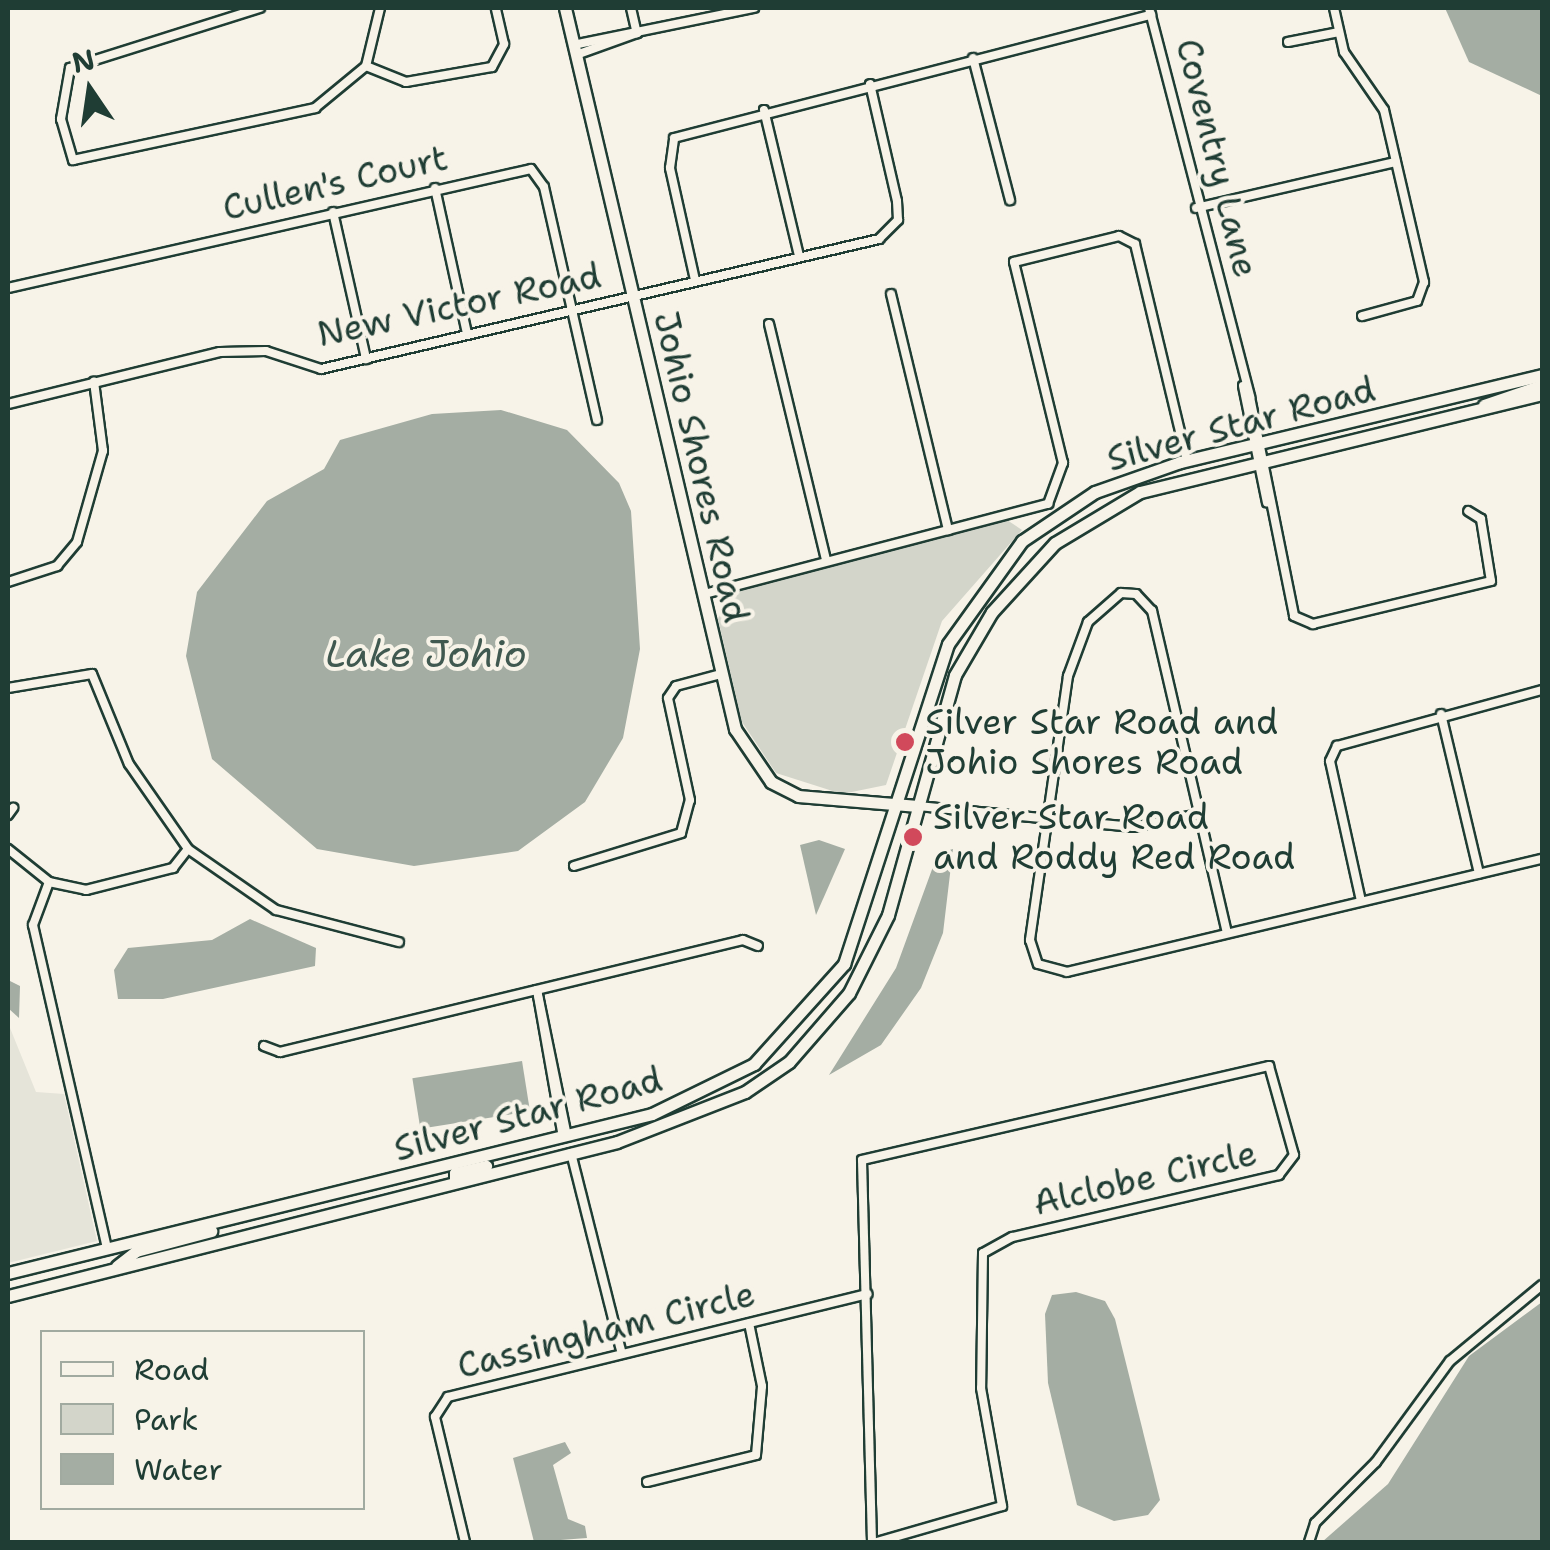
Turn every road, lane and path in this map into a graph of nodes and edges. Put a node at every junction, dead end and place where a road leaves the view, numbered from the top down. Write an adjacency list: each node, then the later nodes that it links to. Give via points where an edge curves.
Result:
1 (260, 8): 15 (street, via 70,68 61,119 73,160 284,120 342,92)
2 (380, 8): 15 (street)
3 (496, 8): 15 (street, via 504,44 492,68 406,82)
4 (565, 8): 13 (main road, Johio Shores Road)
5 (631, 8): 11 (street)
6 (754, 8): 8 (street)
7 (1334, 8): 10 (street)
8 (743, 9): 11 (street)
9 (1150, 11): 14 (street); 21 (street, Coventry Lane, via 1170,62)
10 (1339, 32): 12 (street); 18 (street, via 1384,110)
11 (637, 33): 13 (street)
12 (1288, 42)
13 (575, 50): 27 (main road, Johio Shores Road)
14 (973, 58): 16 (street); 20 (street)
15 (366, 66)
16 (870, 84): 17 (street); 23 (street, New Victor Road, via 898,220 879,239)
17 (764, 110): 23 (street); 24 (street, via 674,138 670,168)
18 (1396, 162): 21 (street); 29 (street, via 1423,291 1417,301)
19 (435, 188): 22 (street, Cullen's Court); 28 (street, Cullen's Court, via 517,169 540,176); 31 (street)
20 (1010, 200)
21 (1196, 208): 40 (street, Coventry Lane)
22 (332, 212): 25 (street, Cullen's Court); 32 (street)
23 (799, 256): 24 (street, New Victor Road)
24 (695, 280): 27 (street, New Victor Road)
25 (8, 288)
26 (891, 294): 44 (street)
27 (632, 295): 28 (street, New Victor Road); 47 (main road, Johio Shores Road)
28 (570, 309): 31 (street, New Victor Road); 39 (street)
29 (1362, 316)
30 (769, 324): 45 (street)
31 (467, 333): 32 (street, New Victor Road)
32 (366, 359): 34 (street, New Victor Road, via 321,369 266,350 231,350)
33 (1542, 375): 40 (main road, Silver Star Road)
34 (94, 382): 37 (street, New Victor Road); 46 (street, via 103,451 78,542 57,566)
35 (1542, 384): 38 (main road)
36 (1542, 394): 38 (main road, Silver Star Road)
37 (8, 404)
38 (1476, 410): 42 (main road, Silver Star Road)
39 (597, 420)
40 (1256, 443): 41 (main road, Silver Star Road); 42 (street, Coventry Lane)
41 (1187, 460): 44 (street, via 1131,240 1014,262 1062,463 1048,504); 52 (main road, Silver Star Road, via 1095,492 1004,564 948,644)
42 (1259, 461): 43 (street, Coventry Lane, via 1301,624 1491,581 1482,518); 53 (main road, Silver Star Road, via 1140,492 1055,544 1025,573 955,675)
43 (1468, 511)
44 (948, 530): 45 (street)
45 (826, 558): 47 (street)
46 (8, 582)
47 (704, 594): 48 (main road, Johio Shores Road)
48 (721, 674): 52 (main road, Johio Shores Road, via 735,729 771,782 828,802); 59 (street, via 690,680 668,698 690,800 681,833)
49 (8, 688): 56 (street, via 92,674 129,764)
50 (1542, 690): 51 (street)
51 (1441, 714): 60 (street); 62 (street, via 1348,737 1330,761)
52 (897, 806): 53 (main road, Johio Shores Road); 68 (main road, Silver Star Road, via 864,920 821,999 754,1064)
53 (918, 806): 55 (street); 70 (main road, Silver Star Road, via 871,954 789,1062 685,1121)
54 (1200, 814): 55 (street, via 1133,828); 55 (street, via 1152,611 1136,594 1120,593 1076,645); 63 (street)
55 (1046, 818): 63 (street, via 1030,940 1038,964 1066,972)
56 (188, 848): 61 (street, via 173,868 86,890); 64 (street, via 276,910)
57 (8, 849): 61 (street)
58 (1542, 860): 60 (street)
59 (574, 866)
60 (1479, 874): 62 (street)
61 (49, 882): 73 (street, via 31,913)
62 (1361, 901): 63 (street)
63 (1227, 933)
64 (399, 942)
65 (758, 946): 66 (street, via 742,940)
66 (537, 990): 67 (street, via 280,1052); 69 (street)
67 (264, 1046)
68 (697, 1096): 69 (main road, Silver Star Road); 70 (main road, via 683,1109 588,1137)
69 (565, 1137): 71 (main road, via 540,1153 454,1173); 72 (main road, Silver Star Road)
70 (571, 1152): 71 (main road, Silver Star Road); 80 (street)
71 (454, 1182): 74 (main road, Silver Star Road)
72 (264, 1211): 73 (main road, Silver Star Road); 74 (main road, via 136,1252)
73 (107, 1249): 75 (main road, Silver Star Road)
74 (116, 1267): 78 (main road, Silver Star Road)
75 (8, 1274)
76 (1542, 1285): 84 (street, via 1450,1362 1376,1462 1315,1523)
77 (868, 1294): 79 (street, Cassingham Circle); 83 (street); 83 (street, Alclobe Circle, via 860,1173 873,1151 1256,1064 1277,1077 1294,1154 1279,1175 1012,1237 983,1253 981,1388 1002,1506)
78 (8, 1296)
79 (750, 1323): 80 (street, Cassingham Circle); 81 (street, via 762,1386 756,1455)
80 (622, 1354): 82 (street, Cassingham Circle, via 439,1404)
81 (647, 1482)
82 (465, 1542)
83 (874, 1542)
84 (1310, 1542)

